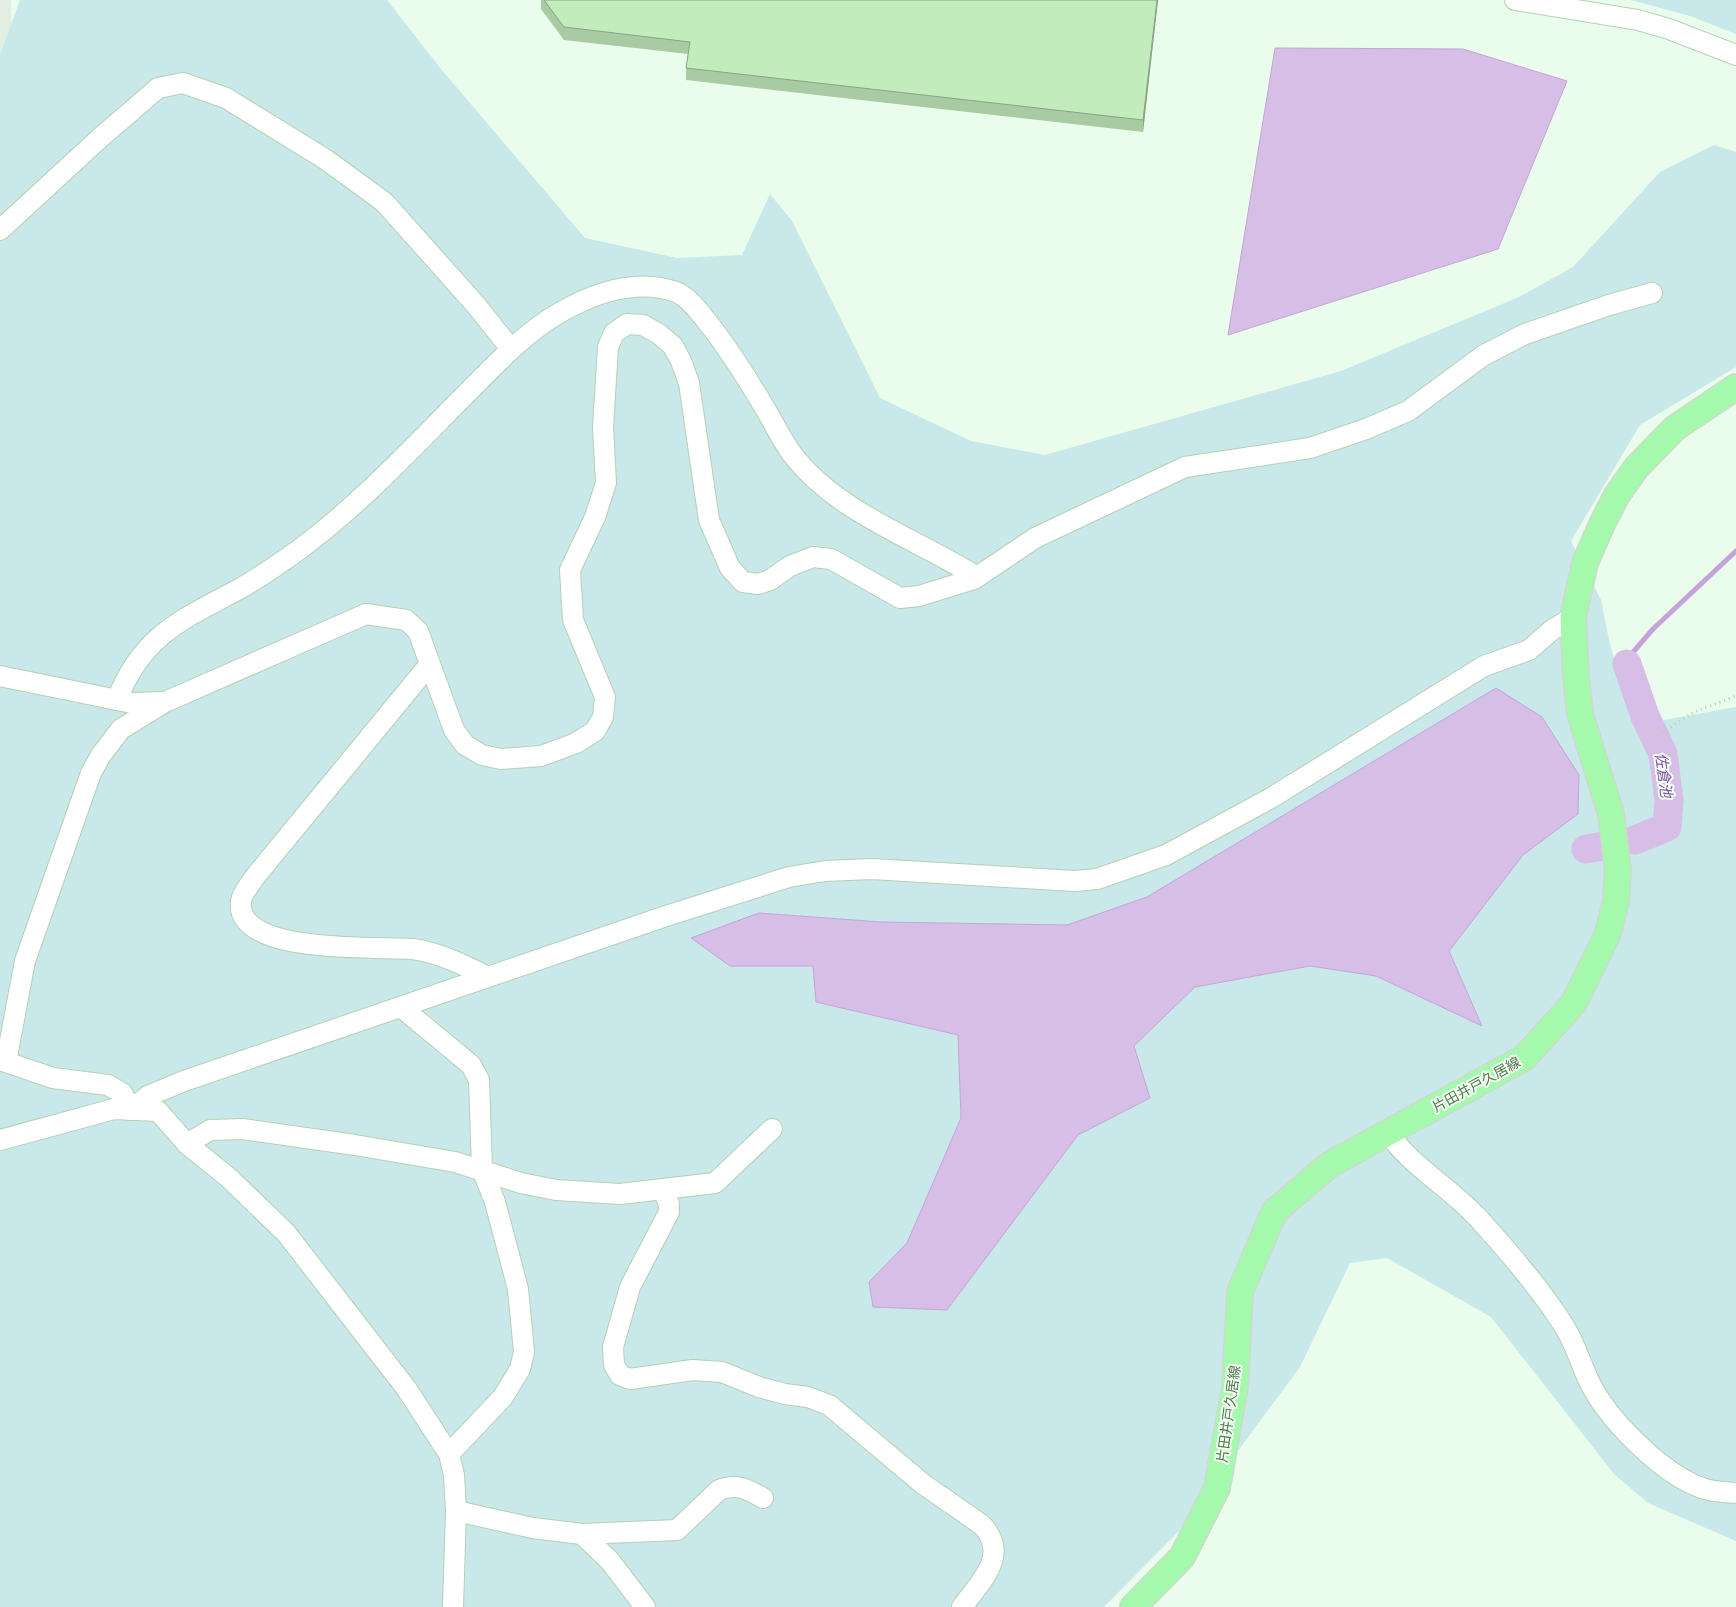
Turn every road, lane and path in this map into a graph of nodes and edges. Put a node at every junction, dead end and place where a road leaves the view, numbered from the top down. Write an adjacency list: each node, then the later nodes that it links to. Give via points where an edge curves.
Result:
1 (1515, 0): 2 (street, via 1638,20)
2 (1736, 55)
3 (0, 230): 5 (street, via 158,88 183,82 226,98 325,158 384,202)
4 (1652, 293): 7 (street, via 1525,334 1484,355 1408,411 1366,429 1310,448 1185,467 1035,538)
5 (512, 350): 7 (street, via 558,314 591,296 631,286 679,293 693,305 732,353 792,454 820,485 842,502); 12 (street, via 331,524 242,588 213,601 169,628 141,654 125,679)
6 (1736, 387): 8 (main road, 片田井戸久居線, via 1675,428 1636,468 1617,495 1598,532 1585,563)
7 (976, 577): 9 (street, via 919,596 900,598 831,559 813,557 790,566 770,580 758,584 743,582 730,568 709,520 689,383 681,361 673,346 659,334 643,325 627,324 614,333 608,348 603,427 606,483 595,517 570,570 573,620 605,697 603,717 595,730 576,743 541,756 501,759 482,755 465,745 454,730)
8 (1573, 617): 15 (street, via 1529,650 1484,666 1271,798 1166,855 1097,880 872,870 825,871 789,877); 20 (main road, 片田井戸久居線, via 1580,714 1611,814 1616,850 1616,901 1608,933 1574,1003 1524,1058)
9 (429, 665): 13 (street, via 418,631 406,620 366,614); 15 (street, via 254,878 241,898 240,910 254,928 275,938 295,943 414,950 450,958)
10 (0, 676): 12 (street)
11 (1736, 696): 14 (path, via 1694,712)
12 (117, 700): 13 (street)
13 (165, 702): 17 (street, via 121,730 91,773 25,961)
14 (1658, 735)
15 (488, 977): 16 (street)
16 (401, 1007): 18 (street, via 184,1081 148,1096); 23 (street, via 471,1065 479,1080)
17 (3, 1061): 18 (street, via 53,1078 108,1085 122,1093)
18 (131, 1110): 21 (street, via 114,1109); 22 (street, via 158,1111)
19 (772, 1129): 24 (street, via 715,1183)
20 (1388, 1133): 26 (street, via 1400,1151 1478,1218 1550,1304 1575,1343 1588,1380 1604,1408 1621,1428 1682,1479 1704,1489); 33 (main road, 片田井戸久居線, via 1329,1165 1274,1212 1240,1292 1235,1387 1217,1488 1182,1557)
21 (0, 1140)
22 (187, 1144): 23 (street, via 210,1130 243,1129 364,1146); 25 (street, via 229,1178 286,1233 406,1388)
23 (482, 1169): 24 (street, via 521,1183 585,1194); 25 (street, via 511,1257 518,1289 524,1352 520,1369 503,1397)
24 (663, 1190): 32 (street, via 669,1212 630,1287 613,1347 614,1365 620,1375 630,1379 693,1370 715,1371 759,1387 808,1397 829,1405 923,1484 989,1532 994,1559)
25 (449, 1454): 28 (street)
26 (1736, 1493)
27 (763, 1498): 29 (street, via 735,1485 720,1490 677,1530)
28 (456, 1510): 29 (street, via 533,1528); 30 (street)
29 (582, 1534): 31 (street, via 610,1561)
30 (453, 1607)
31 (645, 1607)
32 (962, 1607)
33 (1133, 1607)

